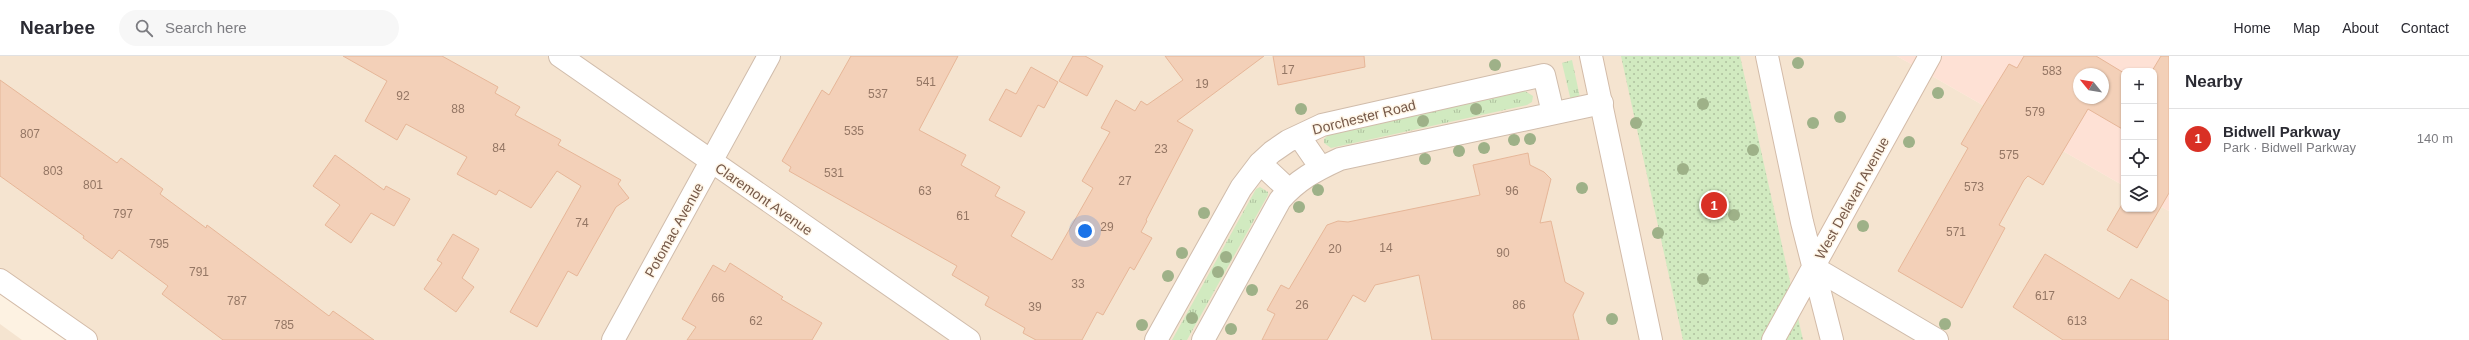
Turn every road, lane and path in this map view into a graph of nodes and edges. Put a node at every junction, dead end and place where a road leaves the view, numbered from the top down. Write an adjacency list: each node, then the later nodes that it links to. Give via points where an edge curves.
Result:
1 (560, 56): 9 (street, Claremont Avenue)
2 (769, 56): 9 (street, Potomac Avenue)
3 (1591, 56): 6 (street)
4 (1767, 56): 13 (street)
5 (1930, 56): 13 (street, West Delavan Avenue)
6 (1602, 103): 7 (street); 20 (street)
7 (1553, 113): 8 (street, Dorchester Road, via 1544,75 1322,125); 11 (street, via 1376,150 1340,159)
8 (1298, 136): 10 (street, Dorchester Road, via 1272,152); 11 (street)
9 (711, 162): 16 (street, Potomac Avenue); 17 (street, Claremont Avenue)
10 (1260, 163): 12 (street); 18 (street, Dorchester Road, via 1241,188)
11 (1321, 168): 12 (street, via 1298,181)
12 (1289, 190): 19 (street, via 1271,216)
13 (1813, 267): 21 (street, West Delavan Avenue); 22 (street); 23 (street)
14 (0, 280): 15 (street)
15 (75, 337)
16 (613, 340)
17 (969, 340)
18 (1156, 340)
19 (1203, 340)
20 (1651, 340)
21 (1773, 340)
22 (1832, 340)
23 (1937, 340)

